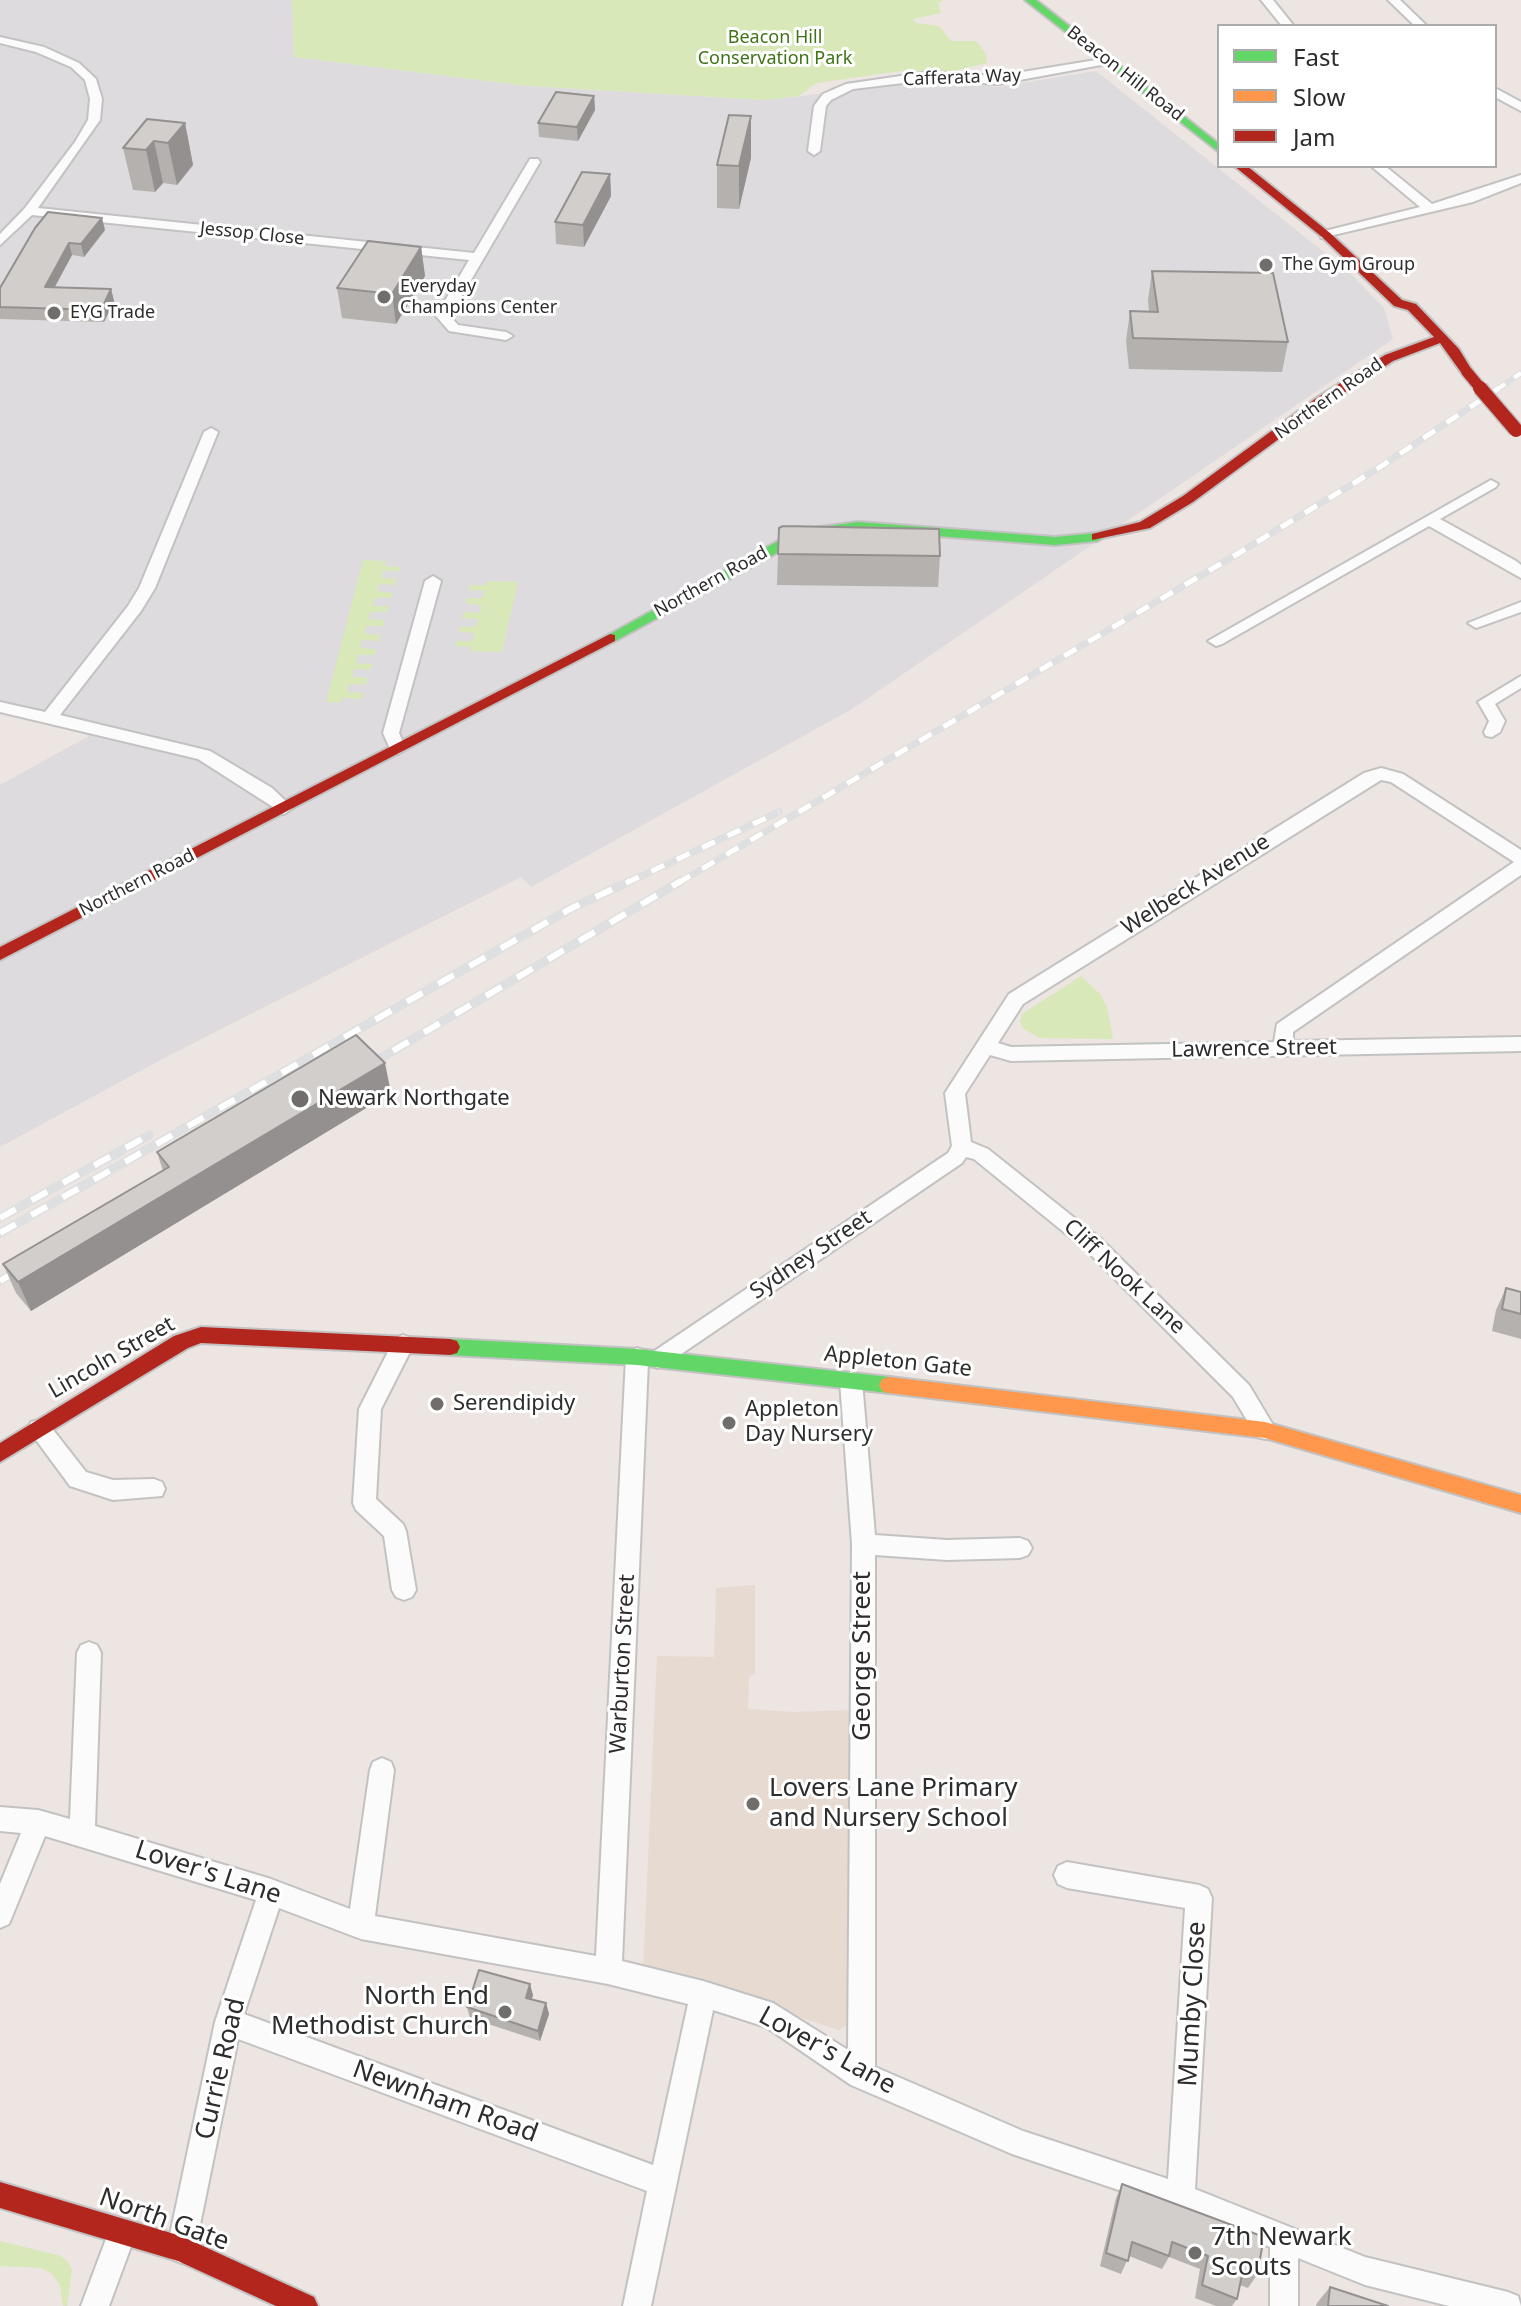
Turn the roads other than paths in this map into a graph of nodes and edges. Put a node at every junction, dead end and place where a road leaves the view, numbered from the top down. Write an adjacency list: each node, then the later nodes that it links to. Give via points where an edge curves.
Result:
1 (1030, 0): 7 (street, Beacon Hill Road)
2 (1394, 0): 5 (street)
3 (1276, 6): 4 (street)
4 (1287, 24)
5 (1419, 24)
6 (0, 40): 17 (street, via 40,49 75,65 90,79 96,99 88,131)
7 (1108, 61): 10 (street, Beacon Hill Road); 11 (street, Cafferata Way, via 998,80 928,76 850,86 820,106)
8 (1497, 93): 9 (street)
9 (1521, 107)
10 (1217, 147)
11 (814, 151)
12 (534, 162): 20 (street)
13 (1242, 168): 18 (street)
14 (1379, 168): 16 (street)
15 (1521, 179): 16 (street)
16 (1430, 209): 18 (street)
17 (29, 211): 19 (street); 20 (street, Jessop Close)
18 (1326, 235): 22 (street, via 1398,303 1396,309)
19 (0, 241)
20 (476, 257): 21 (street, via 444,321 465,331)
21 (506, 336)
22 (1436, 340): 23 (street, Northern Road); 24 (street)
23 (1389, 358): 24 (street, via 1430,358); 38 (street, Northern Road, via 1145,525 1055,541 858,526 814,530)
24 (1462, 373): 26 (street, bridge, via 1496,403)
25 (211, 432): 36 (street, via 147,588)
26 (1519, 434)
27 (1491, 484): 28 (street)
28 (1430, 520): 29 (street); 33 (street)
29 (1521, 573)
30 (433, 581): 38 (street, via 391,733)
31 (1521, 607): 32 (street)
32 (1476, 623)
33 (1216, 641)
34 (1521, 681): 37 (street, via 1486,702 1497,721)
35 (0, 707): 36 (street)
36 (49, 718): 39 (street, via 204,755)
37 (1492, 732)
38 (398, 749): 39 (street, Northern Road)
39 (284, 808): 42 (street, Northern Road)
40 (1521, 858): 44 (street, Welbeck Avenue, via 1397,778 1370,777 1016,999)
41 (1521, 866): 45 (street, via 1284,1029)
42 (0, 954)
43 (1521, 1044): 45 (street, Lawrence Street)
44 (988, 1047): 45 (street, Lawrence Street, via 1011,1054); 46 (street, Welbeck Avenue, via 955,1093)
45 (1283, 1048)
46 (962, 1147): 49 (street, Sydney Street, via 955,1158); 52 (street, Cliff Nook Lane, via 981,1154 1094,1245 1241,1391)
47 (258, 1336): 48 (street, Appleton Gate); 51 (street, Lincoln Street, via 201,1335 181,1342)
48 (403, 1344): 49 (street, Appleton Gate); 58 (street, via 370,1409 364,1503 395,1531)
49 (647, 1358): 50 (street, Appleton Gate); 68 (street, Warburton Street)
50 (851, 1381): 52 (street, Appleton Gate); 56 (street, George Street)
51 (39, 1429): 53 (street, Lincoln Street); 54 (street, via 78,1479 113,1490)
52 (1265, 1430): 55 (street, Appleton Gate)
53 (0, 1453)
54 (154, 1489)
55 (1521, 1504)
56 (864, 1544): 57 (street); 71 (street, George Street)
57 (1020, 1548)
58 (404, 1590)
59 (83, 1665): 63 (street)
60 (382, 1770): 67 (street)
61 (0, 1819): 62 (street, Lover's Lane)
62 (38, 1822): 63 (street, Lover's Lane); 66 (street)
63 (82, 1834): 65 (street, Lover's Lane)
64 (1067, 1875): 74 (street, Mumby Close, via 1199,1898)
65 (271, 1892): 67 (street, Lover's Lane); 70 (street, Currie Road)
66 (0, 1915)
67 (361, 1926): 68 (street, Lover's Lane)
68 (608, 1971): 69 (street, Lover's Lane)
69 (703, 1994): 71 (street, Lover's Lane, via 773,2016); 72 (street)
70 (228, 2022): 72 (street, Newnham Road); 77 (street, Currie Road)
71 (861, 2075): 74 (street, Lover's Lane, via 1022,2144)
72 (662, 2182): 80 (street)
73 (0, 2195): 75 (street, North Gate)
74 (1181, 2197): 76 (street, Lover's Lane)
75 (122, 2233): 77 (street, North Gate); 78 (street)
76 (1284, 2241): 81 (street); 82 (street, Lover's Lane, via 1365,2271)
77 (181, 2249): 79 (street, North Gate)
78 (95, 2306)
79 (305, 2306)
80 (637, 2306)
81 (1284, 2306)
82 (1508, 2306)

